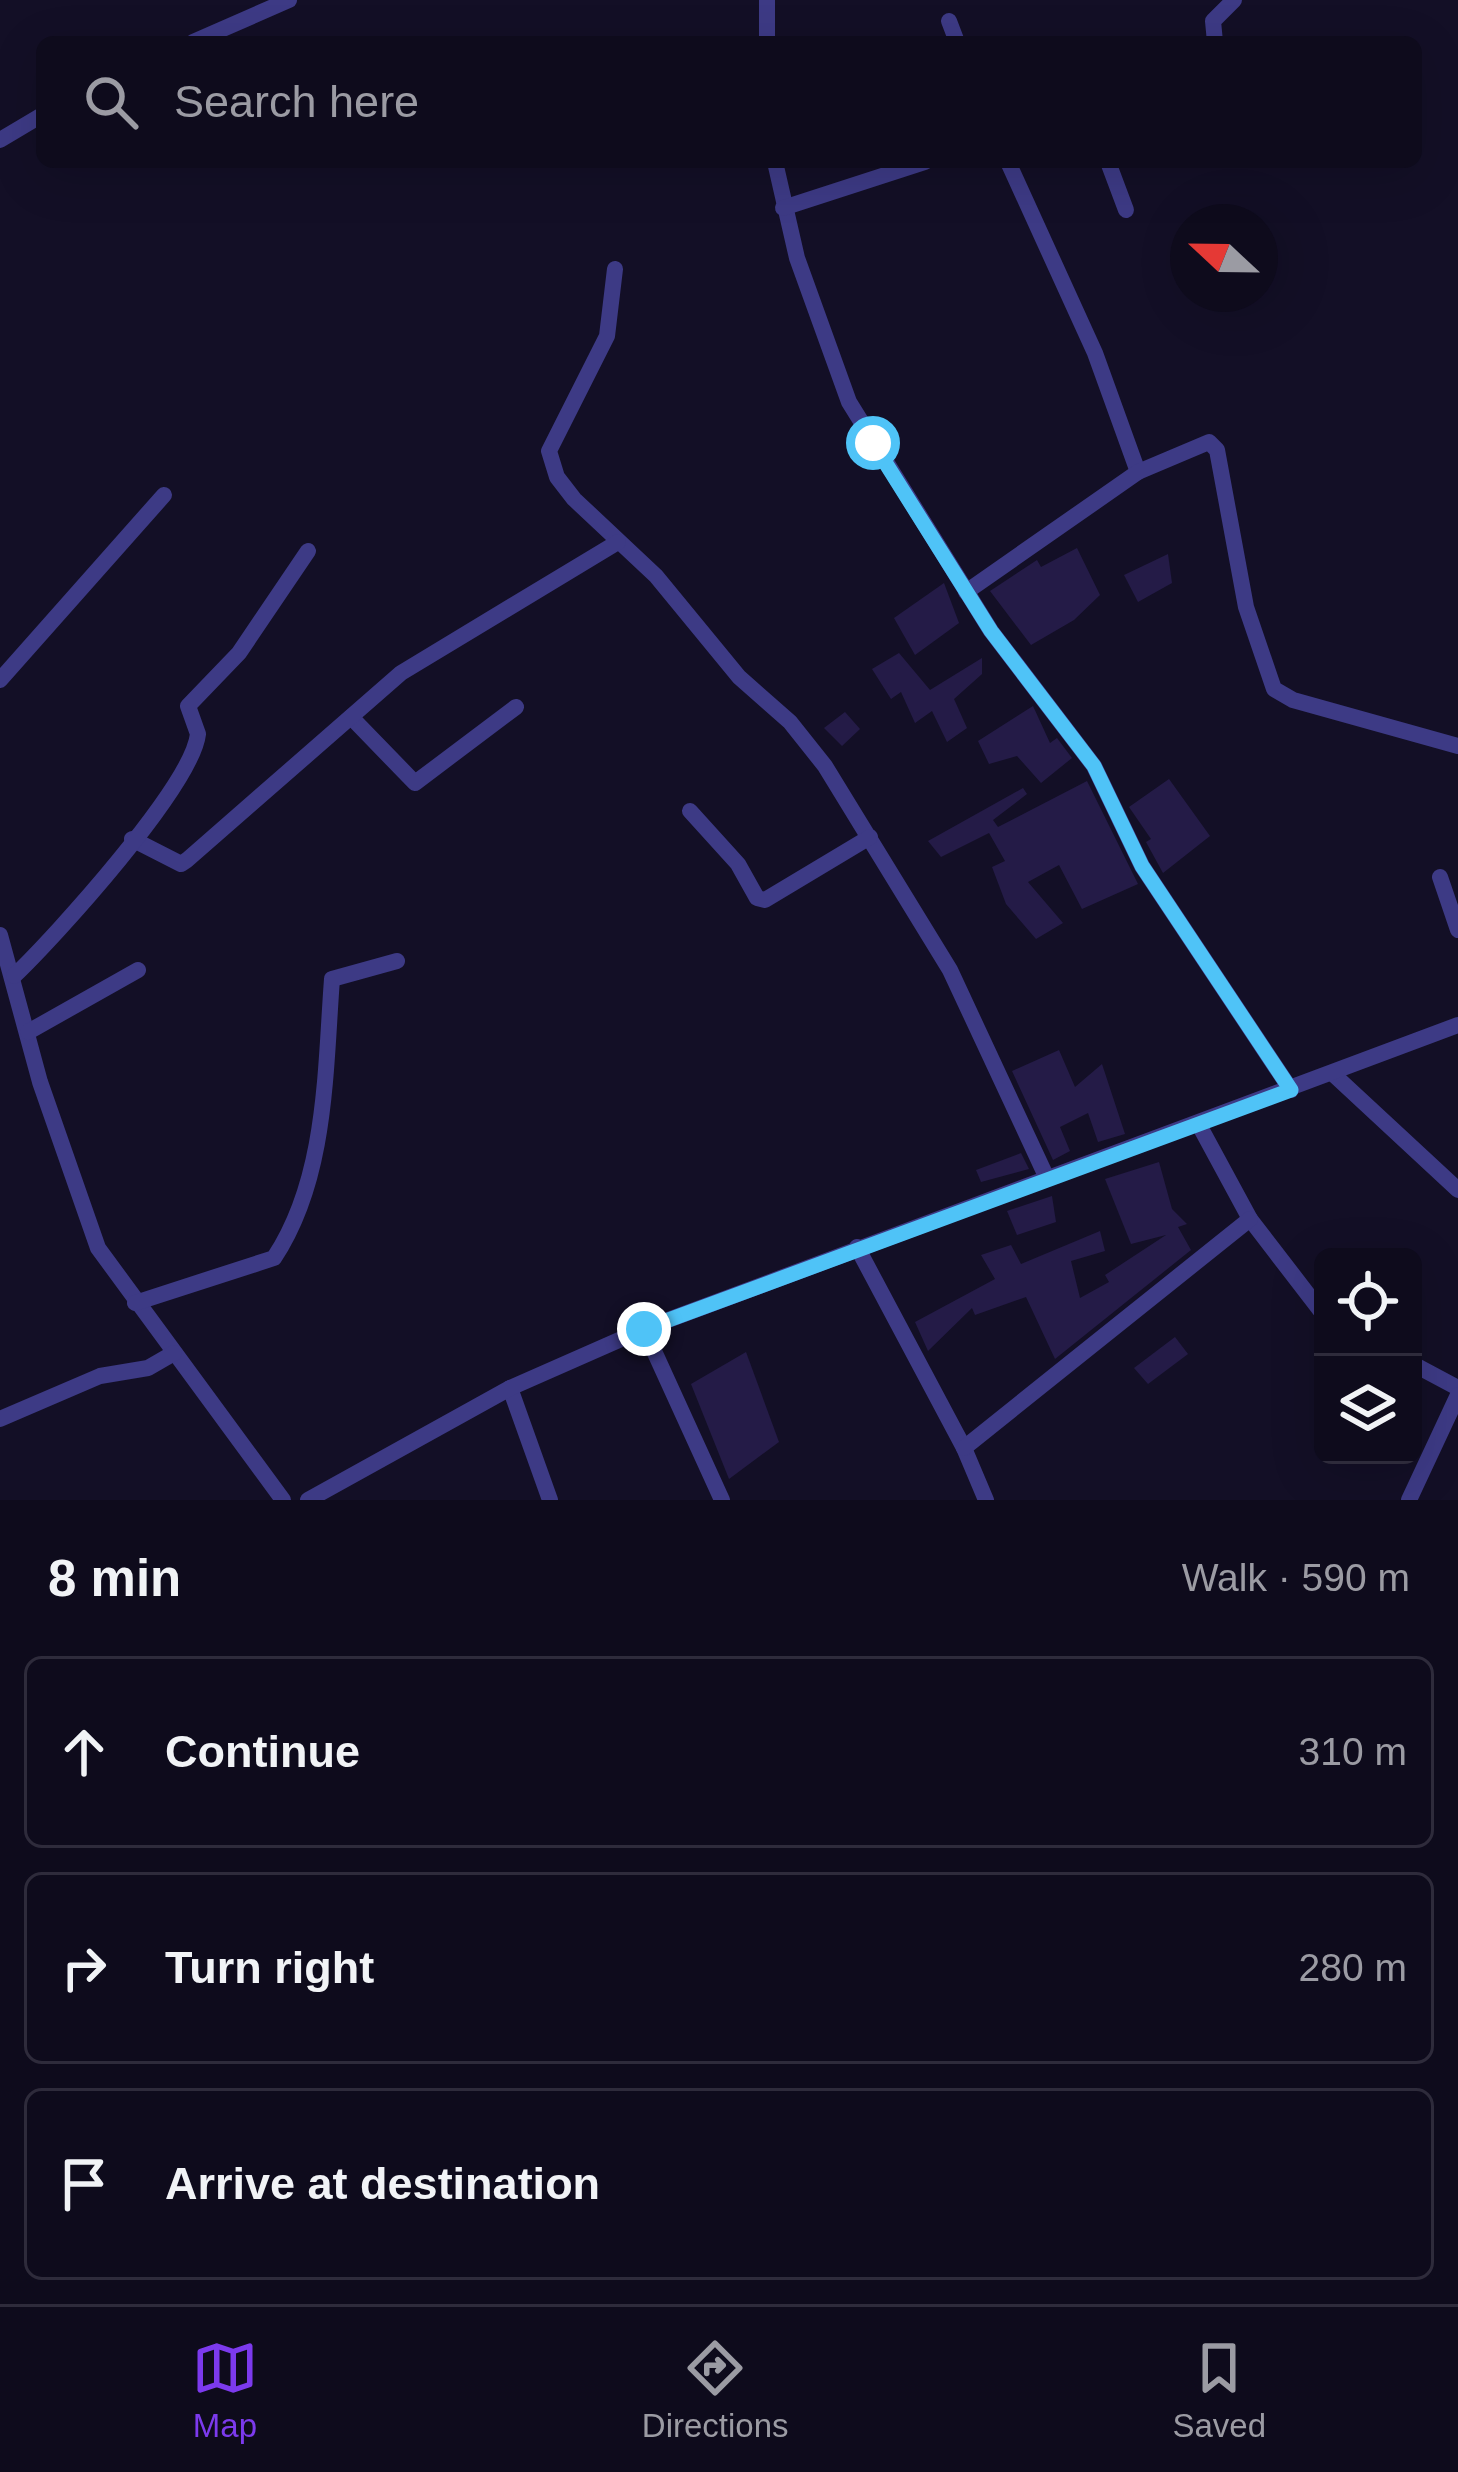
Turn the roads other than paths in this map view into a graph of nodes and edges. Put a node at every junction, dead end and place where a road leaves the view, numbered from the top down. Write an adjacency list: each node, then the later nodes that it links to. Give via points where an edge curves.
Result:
1 (289, 0): 5 (street)
2 (767, 0): 6 (street)
3 (1234, 0): 8 (street, via 1214,22)
4 (949, 21): 7 (street)
5 (207, 36)
6 (767, 36)
7 (955, 36)
8 (1215, 36)
9 (36, 119): 10 (street)
10 (0, 140)
11 (777, 168): 15 (street)
12 (906, 168): 15 (street)
13 (1011, 168): 18 (street, via 1095,353)
14 (1110, 168): 16 (street)
15 (783, 208): 22 (street, via 849,402)
16 (1126, 209)
17 (615, 269): 20 (street, via 607,336 550,452 557,477)
18 (1138, 472): 22 (street); 26 (street, via 1205,442 1215,447 1246,607 1274,689)
19 (164, 495): 23 (street)
20 (618, 542): 25 (street, via 440,645); 28 (street, via 763,703 790,722)
21 (308, 551): 29 (street, via 239,653 188,706 198,741)
22 (966, 592): 39 (street, via 1094,766 1142,866)
23 (0, 680)
24 (516, 707): 25 (street, via 416,783)
25 (351, 717): 29 (street, via 181,864)
26 (1458, 746)
27 (690, 811): 28 (street, via 765,900)
28 (870, 837): 41 (street, via 950,970)
29 (132, 838): 35 (street, via 72,919)
30 (1440, 877): 31 (street)
31 (1458, 930)
32 (0, 935): 35 (street)
33 (397, 961): 46 (street, via 332,979 326,1087 303,1195 274,1258)
34 (138, 970): 37 (street)
35 (14, 976): 37 (street)
36 (1458, 1024): 38 (street)
37 (28, 1032): 46 (street, via 92,1232)
38 (1332, 1073): 39 (street); 42 (street)
39 (1291, 1090): 40 (street)
40 (1198, 1123): 41 (street); 43 (street)
41 (1046, 1177): 44 (street)
42 (1458, 1190)
43 (1250, 1219): 45 (street); 53 (street)
44 (856, 1247): 47 (street); 53 (street)
45 (1314, 1302)
46 (135, 1303): 48 (street)
47 (644, 1329): 50 (street); 57 (street)
48 (174, 1353): 52 (street); 54 (street)
49 (1422, 1369): 51 (street)
50 (510, 1388): 55 (street); 56 (street)
51 (1458, 1391): 59 (street)
52 (0, 1419)
53 (964, 1448): 58 (street)
54 (284, 1500)
55 (308, 1500)
56 (550, 1500)
57 (722, 1500)
58 (986, 1500)
59 (1409, 1500)

